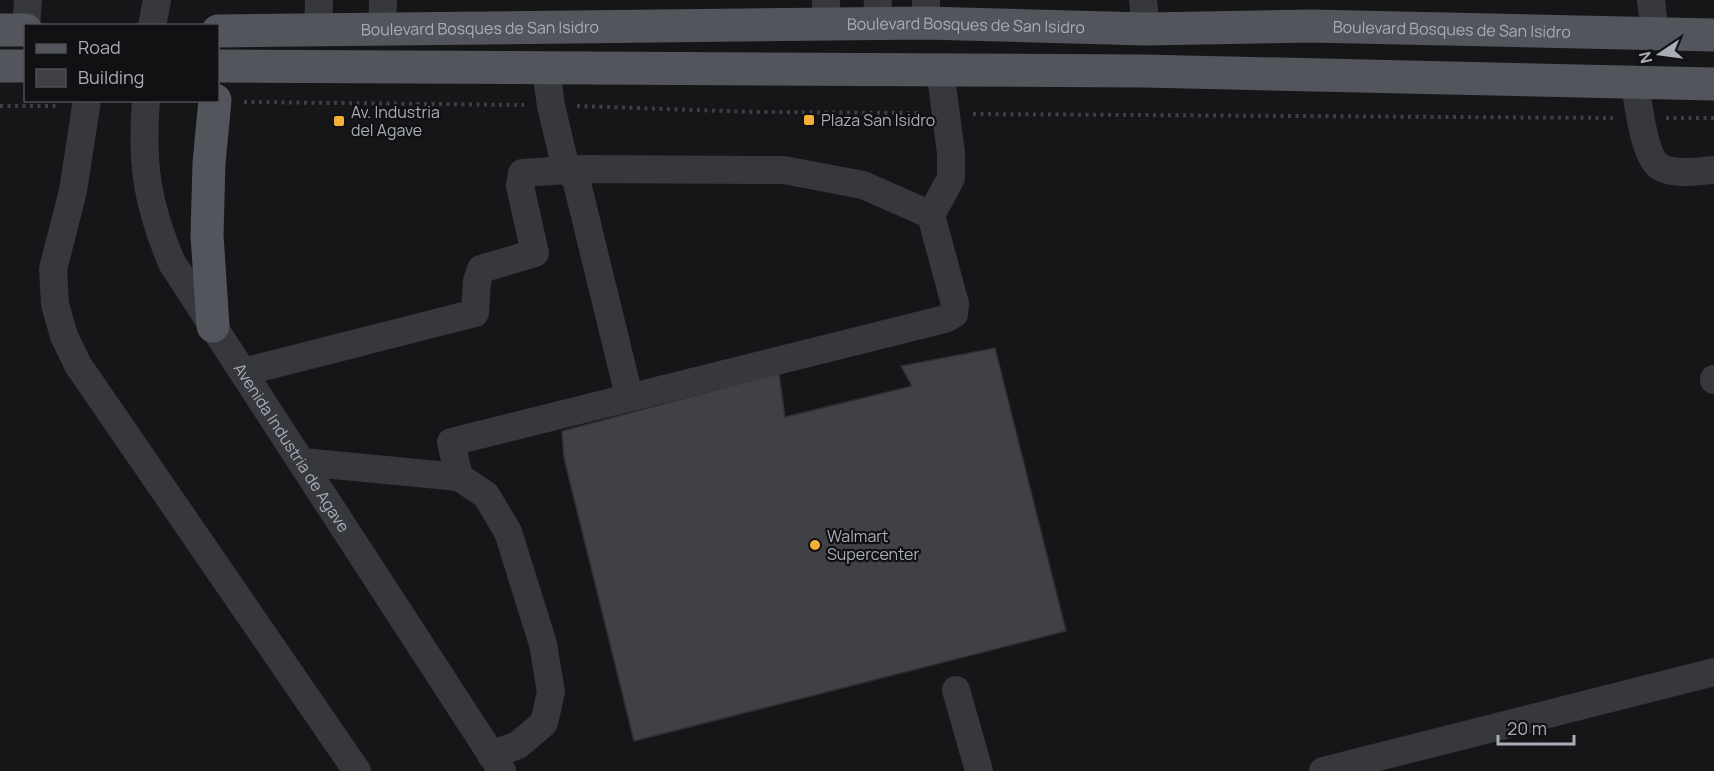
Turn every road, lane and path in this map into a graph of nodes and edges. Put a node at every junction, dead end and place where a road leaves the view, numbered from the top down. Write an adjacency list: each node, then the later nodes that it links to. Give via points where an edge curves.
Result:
1 (28, 0): 10 (street)
2 (157, 0): 11 (street)
3 (1651, 0): 15 (street)
4 (826, 12): 5 (main road, Boulevard Bosques de San Isidro); 9 (main road, Boulevard Bosques de San Isidro)
5 (877, 12): 6 (main road, Boulevard Bosques de San Isidro)
6 (926, 12): 7 (main road, Boulevard Bosques de San Isidro)
7 (1145, 14): 15 (main road, Boulevard Bosques de San Isidro, via 1310,27); 22 (main road)
8 (319, 16): 9 (main road, Boulevard Bosques de San Isidro); 14 (main road, Boulevard Bosques de San Isidro)
9 (382, 16)
10 (26, 24)
11 (152, 24)
12 (0, 30): 13 (main road)
13 (24, 30)
14 (219, 31)
15 (1655, 35): 16 (main road, Boulevard Bosques de San Isidro)
16 (1714, 35)
17 (0, 66): 18 (main road)
18 (24, 66)
19 (219, 66): 20 (main road)
20 (555, 69): 21 (main road); 29 (street)
21 (939, 69): 22 (main road); 30 (street)
22 (1144, 71): 23 (main road)
23 (1635, 83): 24 (main road); 31 (street)
24 (1714, 84)
25 (146, 102): 36 (street, Avenida Industria de Agave, via 146,181 155,223 172,262)
26 (215, 102): 29 (path); 36 (main road, via 207,235)
27 (87, 103): 28 (path); 44 (street, via 73,191 52,269 55,304 64,336 85,375)
28 (0, 106)
29 (561, 106): 30 (path); 34 (street)
30 (945, 113): 31 (path); 35 (street, via 951,178)
31 (1641, 118): 32 (path); 33 (street, via 1651,157 1659,168)
32 (1714, 118)
33 (1714, 170)
34 (574, 172): 35 (street, via 784,170 862,185); 37 (street, via 522,173 520,186 535,253 481,268 475,314); 38 (street)
35 (931, 215): 38 (street, via 955,304 954,314)
36 (213, 326): 37 (street, Avenida Industria de Agave)
37 (243, 372): 39 (street, Avenida Industria de Agave)
38 (629, 396): 40 (street, via 451,442)
39 (302, 462): 40 (street); 43 (street, Avenida Industria de Agave)
40 (459, 477): 43 (street, via 486,495 508,532 543,644 551,692 544,723)
41 (1714, 672): 46 (street)
42 (956, 690): 45 (street)
43 (496, 763)
44 (357, 771)
45 (979, 771)
46 (1323, 771)

